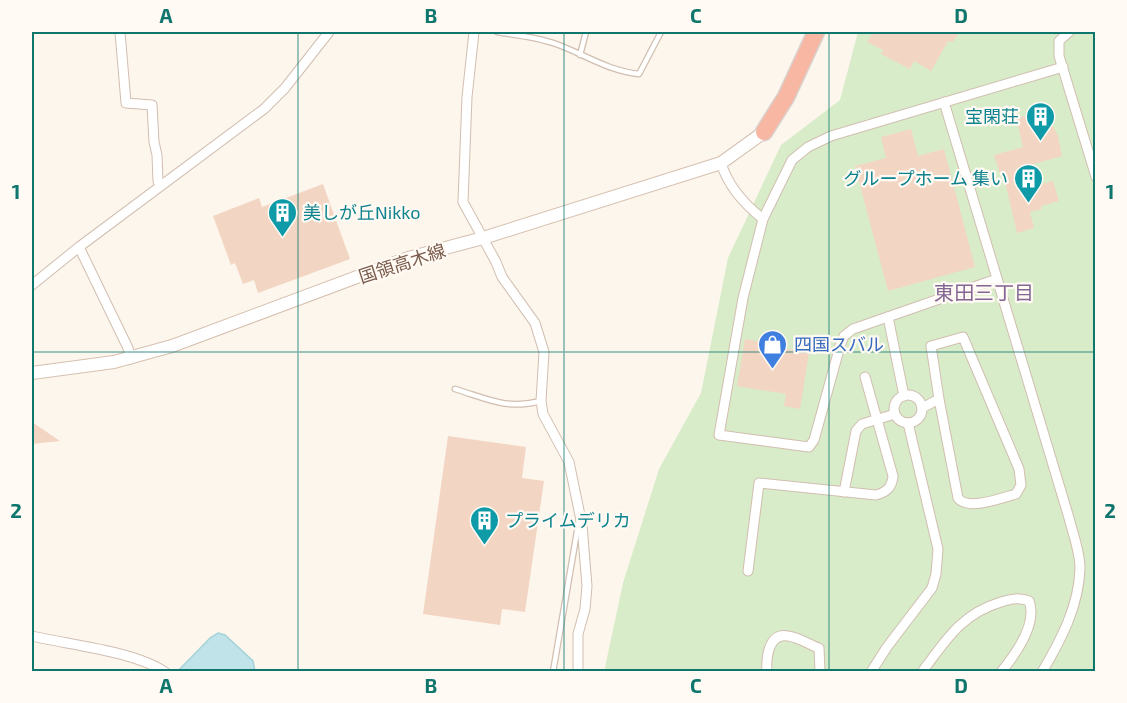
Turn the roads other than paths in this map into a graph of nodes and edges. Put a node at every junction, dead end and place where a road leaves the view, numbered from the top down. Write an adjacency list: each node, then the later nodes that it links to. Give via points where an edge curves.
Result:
1 (120, 32): 15 (street, via 126,103 152,105)
2 (329, 32): 15 (street, via 264,109)
3 (474, 32): 17 (street, via 463,202)
4 (497, 32): 9 (lane, via 537,38)
5 (586, 32): 9 (lane)
6 (662, 32): 9 (lane, via 639,74)
7 (816, 32): 12 (highway, via 786,97)
8 (1069, 32): 10 (street, via 1059,41)
9 (580, 55)
10 (1063, 67): 11 (street); 14 (street)
11 (944, 102): 16 (street, via 831,136 808,147 792,160); 19 (street)
12 (764, 132): 13 (main road, 国領高木線)
13 (721, 163): 16 (street, via 745,205); 17 (main road, 国領高木線)
14 (1095, 177)
15 (160, 186): 18 (street)
16 (763, 219): 21 (street, via 743,298 718,435 808,447 814,440 844,336)
17 (483, 238): 22 (main road, 国領高木線, via 408,258 225,328); 28 (street, via 502,278 535,323 544,352)
18 (79, 248): 20 (street); 22 (street)
19 (997, 279): 21 (street); 45 (street, via 1080,567 1074,604 1060,643)
20 (32, 285)
21 (888, 317): 26 (street)
22 (131, 358): 23 (main road, 国領高木線)
23 (32, 373)
24 (865, 376): 31 (street)
25 (455, 389): 28 (lane, via 507,405)
26 (904, 396): 29 (street, via 918,399); 30 (street, via 897,401)
27 (939, 399): 27 (street, via 931,346 963,337 1019,469 1021,485 1016,494 969,505 961,502); 29 (street)
28 (541, 401): 34 (street, via 543,414 570,462)
29 (922, 408): 32 (street, via 920,417)
30 (895, 414): 31 (street); 32 (street)
31 (878, 418): 33 (street, via 856,430); 33 (street, via 892,484 885,493 876,495)
32 (908, 423): 42 (street, via 938,549 936,574 932,588)
33 (844, 492): 35 (street, via 759,483)
34 (580, 511): 38 (lane); 39 (street, via 587,586 578,634)
35 (748, 571)
36 (32, 636): 37 (street, via 132,657)
37 (165, 672)
38 (554, 672)
39 (578, 672)
40 (767, 672): 41 (street, via 769,647 780,636 787,635 819,648)
41 (820, 672)
42 (872, 672)
43 (922, 672): 44 (street, via 954,630 973,613 1022,598 1032,608 1030,621 1021,644)
44 (1001, 672)
45 (1042, 672)

